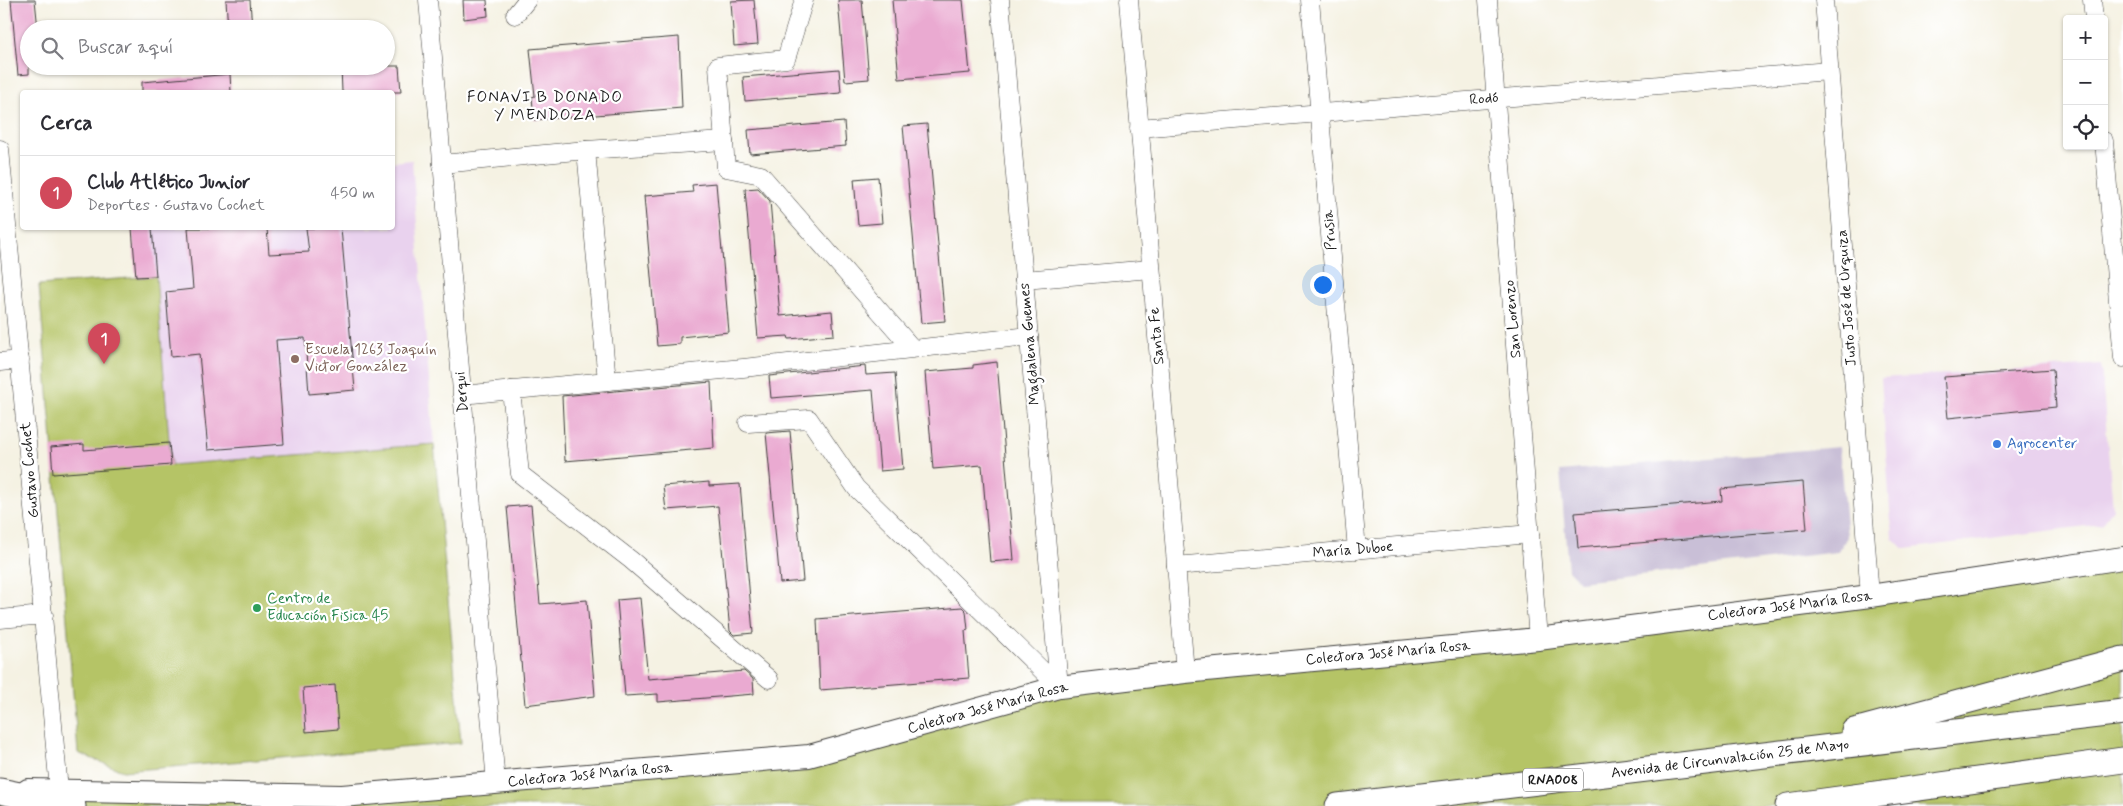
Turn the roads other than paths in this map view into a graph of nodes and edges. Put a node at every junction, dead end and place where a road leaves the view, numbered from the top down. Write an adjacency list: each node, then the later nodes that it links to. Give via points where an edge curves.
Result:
1 (428, 0): 20 (street, Derqui)
2 (527, 0): 10 (street)
3 (804, 0): 16 (street, via 786,58 718,66)
4 (1000, 0): 22 (street, Magdalena Guemes)
5 (1129, 0): 15 (street, Santa Fe)
6 (1310, 0): 14 (street, Prusia)
7 (1488, 0): 13 (street, San Lorenzo)
8 (1824, 0): 12 (street, Justo José de Urquiza)
9 (2092, 0): 11 (street)
10 (515, 15)
11 (2094, 15)
12 (1829, 70): 13 (street, Rodó); 37 (street, Justo José de Urquiza)
13 (1496, 98): 14 (street, Rodó); 33 (street, San Lorenzo)
14 (1320, 114): 15 (street, Rodó); 34 (street, Prusia)
15 (1139, 128): 21 (street, Santa Fe)
16 (724, 141): 18 (street); 25 (street, via 726,168 761,175)
17 (0, 149): 27 (street, Gustavo Cochet)
18 (586, 150): 20 (street); 29 (street)
19 (2105, 150): 23 (street)
20 (442, 164): 31 (street, Derqui)
21 (1151, 269): 22 (street); 36 (street, Santa Fe)
22 (1024, 280): 24 (street, Magdalena Guemes)
23 (2121, 301): 26 (street)
24 (1029, 336): 25 (street); 44 (street, Magdalena Guemes)
25 (912, 348): 29 (street)
26 (2123, 358)
27 (20, 360): 28 (street); 38 (street, Gustavo Cochet)
28 (0, 362)
29 (607, 381): 30 (street)
30 (512, 390): 31 (street); 43 (street, via 520,474 631,560)
31 (462, 395): 48 (street, Derqui)
32 (748, 423): 44 (street, via 810,419 856,488)
33 (1530, 534): 34 (street, María Duboe); 40 (street, San Lorenzo)
34 (1358, 550): 36 (street, María Duboe)
35 (2123, 558): 37 (main road, Colectora José María Rosa)
36 (1176, 566): 42 (street, Santa Fe)
37 (1870, 596): 40 (main road, Colectora José María Rosa)
38 (44, 614): 39 (street); 50 (street, Gustavo Cochet)
39 (0, 619)
40 (1538, 639): 42 (main road, Colectora José María Rosa)
41 (2123, 658): 46 (highway)
42 (1185, 672): 44 (main road, Colectora José María Rosa)
43 (769, 680)
44 (1059, 687): 48 (main road, Colectora José María Rosa, via 809,756)
45 (2123, 712): 46 (highway, Avenida de Circunvalación 25 de Mayo / RNA008)
46 (1767, 754): 51 (highway, Avenida de Circunvalación 25 de Mayo / RNA008)
47 (2123, 760): 52 (highway)
48 (496, 783): 50 (main road, Colectora José María Rosa, via 342,796)
49 (0, 791): 50 (highway)
50 (66, 798)
51 (1338, 806)
52 (1788, 806)

